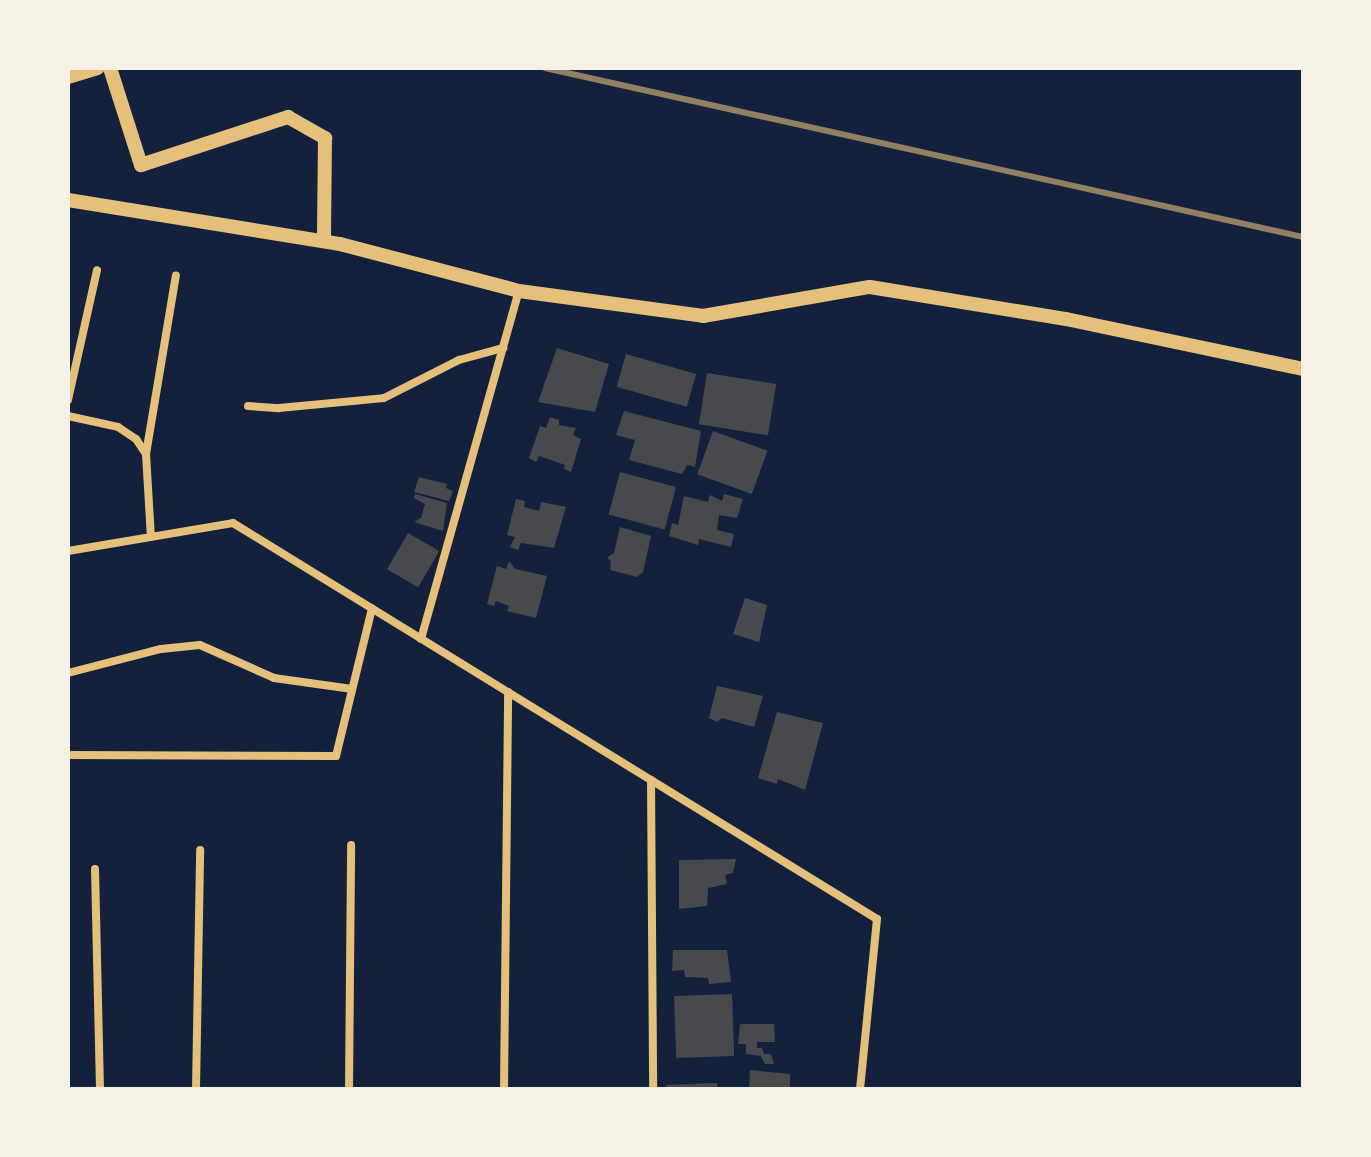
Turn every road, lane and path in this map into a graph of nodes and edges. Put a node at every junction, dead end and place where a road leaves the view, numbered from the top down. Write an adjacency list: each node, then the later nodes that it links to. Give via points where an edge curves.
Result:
1 (98, 68): 3 (street)
2 (110, 68): 5 (street, via 141,165 288,117 325,138)
3 (68, 77)
4 (68, 200): 5 (street)
5 (324, 241): 8 (street)
6 (97, 270): 11 (street)
7 (176, 275): 14 (street)
8 (519, 291): 9 (street); 10 (street, via 703,316 870,287 1066,319)
9 (503, 348): 12 (street, via 459,360 384,398); 18 (street)
10 (1303, 369)
11 (68, 400)
12 (248, 406)
13 (68, 416): 14 (street, via 118,427)
14 (146, 454): 15 (street)
15 (151, 537): 16 (street); 17 (street, via 233,523)
16 (68, 551)
17 (372, 608): 18 (street); 20 (street)
18 (421, 639): 21 (street)
19 (68, 673): 20 (street, via 161,649 200,645 274,678)
20 (352, 689): 22 (street, via 336,756)
21 (508, 692): 23 (street); 30 (street)
22 (68, 755)
23 (651, 780): 31 (street); 32 (street, via 877,919)
24 (351, 845): 29 (street)
25 (200, 850): 28 (street)
26 (95, 869): 27 (street)
27 (100, 1089)
28 (196, 1089)
29 (349, 1089)
30 (504, 1089)
31 (653, 1089)
32 (860, 1089)

